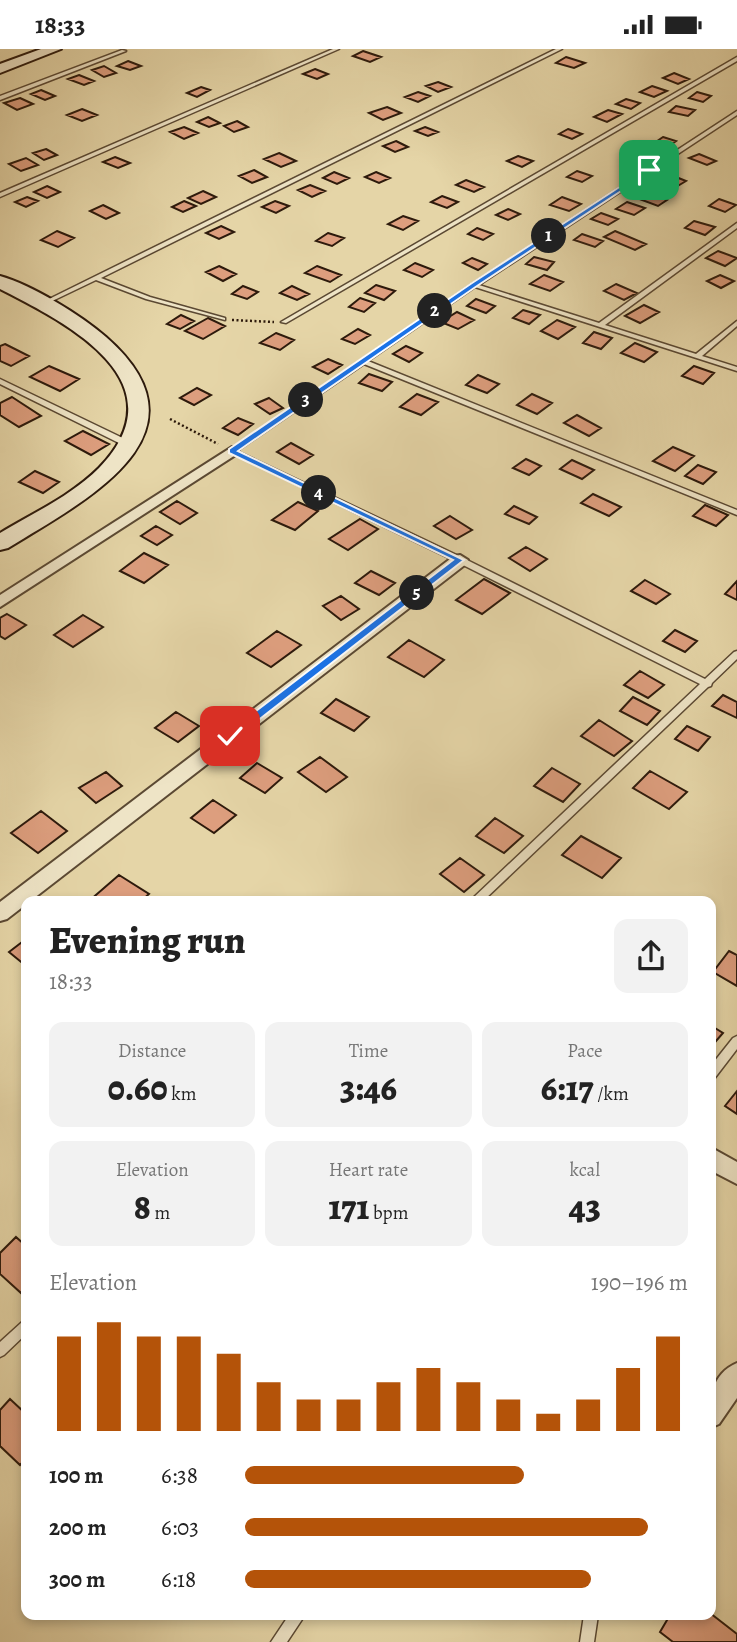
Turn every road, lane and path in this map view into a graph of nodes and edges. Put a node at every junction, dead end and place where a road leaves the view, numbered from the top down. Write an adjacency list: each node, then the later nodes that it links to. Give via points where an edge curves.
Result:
1 (54, 49): 6 (main road)
2 (337, 49): 9 (lane)
3 (560, 49): 11 (lane)
4 (124, 51): 7 (lane)
5 (737, 58): 16 (lane)
6 (0, 69)
7 (0, 98)
8 (737, 113): 13 (lane)
9 (0, 195)
10 (737, 225): 18 (lane)
11 (96, 278): 14 (lane); 15 (lane)
12 (0, 282): 14 (main road)
13 (474, 285): 18 (lane); 20 (lane)
14 (44, 303): 24 (main road, via 99,338 128,367 138,403 138,425)
15 (223, 319): 16 (path)
16 (284, 322)
17 (737, 323): 19 (lane)
18 (599, 326): 19 (lane)
19 (697, 356): 21 (lane)
20 (363, 361): 25 (lane); 26 (lane)
21 (737, 369)
22 (0, 381): 24 (lane)
23 (170, 419): 25 (path)
24 (130, 445): 27 (main road, via 106,474)
25 (232, 451): 28 (lane); 29 (street)
26 (737, 513)
27 (0, 543)
28 (460, 560): 31 (lane); 32 (street)
29 (0, 602)
30 (737, 654): 31 (lane)
31 (708, 684): 33 (lane)
32 (22, 896)
33 (482, 896)
34 (21, 897): 35 (street)
35 (0, 913)
36 (737, 1041): 37 (lane)
37 (716, 1068)
38 (716, 1161): 39 (street)
39 (737, 1174)
40 (21, 1331): 41 (lane)
41 (0, 1351)
42 (737, 1376): 43 (street)
43 (716, 1406)
44 (294, 1620): 46 (lane)
45 (590, 1620): 47 (lane)
46 (278, 1642)
47 (587, 1642)

